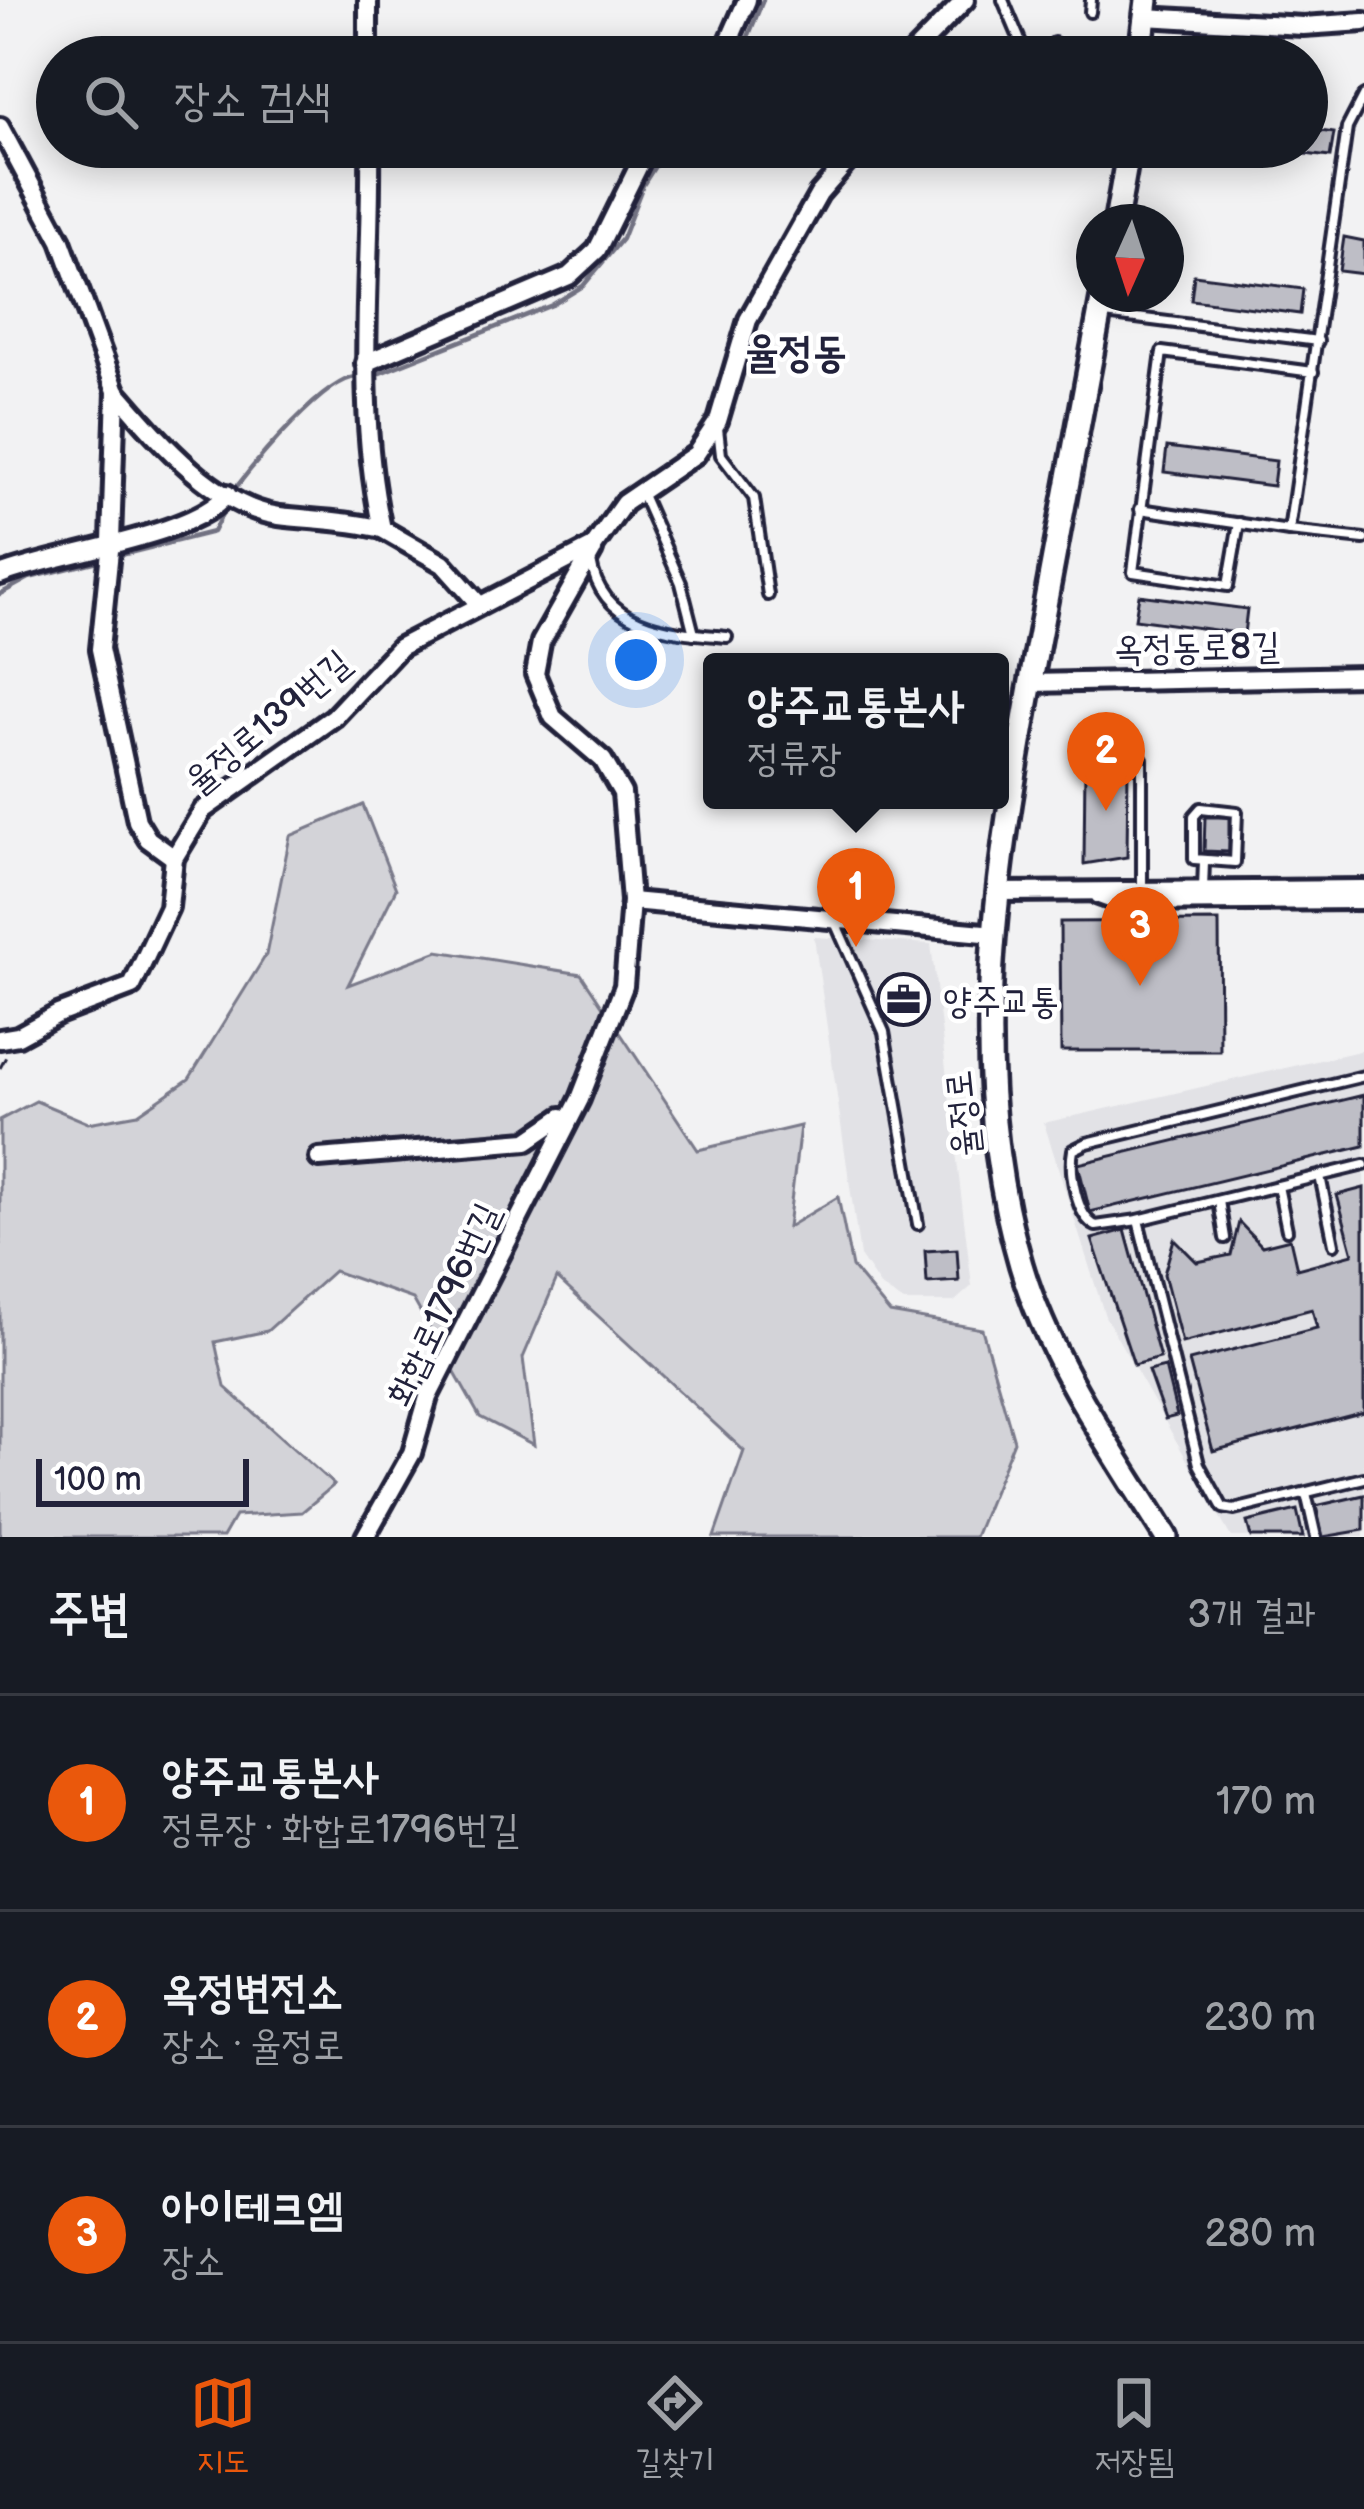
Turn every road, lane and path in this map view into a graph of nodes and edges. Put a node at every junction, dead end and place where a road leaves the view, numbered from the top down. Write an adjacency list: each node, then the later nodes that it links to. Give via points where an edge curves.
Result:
1 (368, 0): 9 (street)
2 (747, 0): 10 (street)
3 (965, 0): 11 (street)
4 (1004, 0): 12 (lane)
5 (1091, 0): 7 (lane)
6 (1146, 9): 8 (street, via 1303,26)
7 (1090, 12)
8 (1364, 22)
9 (368, 36)
10 (731, 36)
11 (930, 36)
12 (1019, 36)
13 (1364, 95): 22 (lane, via 1347,128)
14 (0, 127): 25 (street, via 61,241)
15 (370, 168): 23 (street)
16 (638, 168): 23 (street, via 597,250 569,276)
17 (842, 168): 26 (street, 율정로139번길, via 748,320)
18 (1125, 168): 19 (main road)
19 (1119, 204)
20 (1099, 312): 42 (main road, 율정로)
21 (1152, 312): 22 (lane)
22 (1318, 341): 24 (lane)
23 (365, 365): 31 (street)
24 (1313, 372): 29 (lane, via 1162,352); 32 (lane)
25 (116, 391): 28 (street, via 180,459); 35 (street)
26 (718, 421): 27 (street, 율정로139번길, via 696,454); 37 (lane, via 722,455 754,498)
27 (640, 490): 34 (street, 율정로139번길); 39 (lane)
28 (227, 494): 31 (street, via 275,516); 35 (street, via 215,511)
29 (1141, 509): 30 (lane); 30 (lane, via 1135,574 1224,587)
30 (1239, 523): 32 (lane)
31 (382, 529): 38 (street, via 443,564)
32 (1289, 531): 33 (lane)
33 (1364, 539)
34 (594, 548): 38 (street, 율정로139번길); 39 (lane, via 594,576 615,606 648,628); 51 (street, 화합로1796번길, via 541,642 535,674 553,717 603,760 622,793)
35 (110, 550): 36 (street); 44 (street, via 100,649 137,821)
36 (0, 575)
37 (768, 595)
38 (477, 602): 44 (street, 율정로139번길, via 400,647 334,717 203,810)
39 (694, 634): 40 (lane)
40 (727, 637)
41 (1364, 676): 42 (street, 옥정동로8길)
42 (1031, 682): 49 (main road, 율정로)
43 (1080, 753): 46 (lane, via 1142,759)
44 (174, 858): 55 (street, 율정로139번길, via 169,907 133,986)
45 (1204, 862): 45 (lane, via 1238,860 1235,810 1196,811 1194,859); 47 (lane)
46 (1142, 889): 47 (street); 50 (street)
47 (1203, 889): 48 (street)
48 (1364, 889)
49 (999, 892): 50 (street); 54 (main road, 율정로)
50 (1099, 895): 52 (street, via 1115,902)
51 (631, 901): 53 (street); 57 (street, 화합로1796번길, via 624,986)
52 (1364, 901)
53 (835, 920): 54 (street); 64 (lane, via 884,1032)
54 (994, 934): 71 (main road, 율정로, via 991,1115 1022,1270 1078,1393)
55 (0, 1039)
56 (1364, 1076): 63 (lane, via 1073,1150 1088,1223)
57 (580, 1099): 58 (street, 화합로1796번길, via 526,1141); 70 (street, 화합로1796번길)
58 (319, 1158)
59 (1364, 1165): 60 (lane)
60 (1319, 1176): 61 (lane); 67 (lane)
61 (1278, 1186): 62 (lane); 65 (lane)
62 (1219, 1201): 63 (lane); 66 (lane)
63 (1138, 1220): 69 (lane, via 1199,1464 1220,1504 1234,1510)
64 (918, 1224)
65 (1287, 1230)
66 (1226, 1238)
67 (1334, 1244)
68 (1364, 1478): 69 (lane)
69 (1306, 1492): 72 (lane)
70 (365, 1537)
71 (1166, 1537)
72 (1316, 1537)

